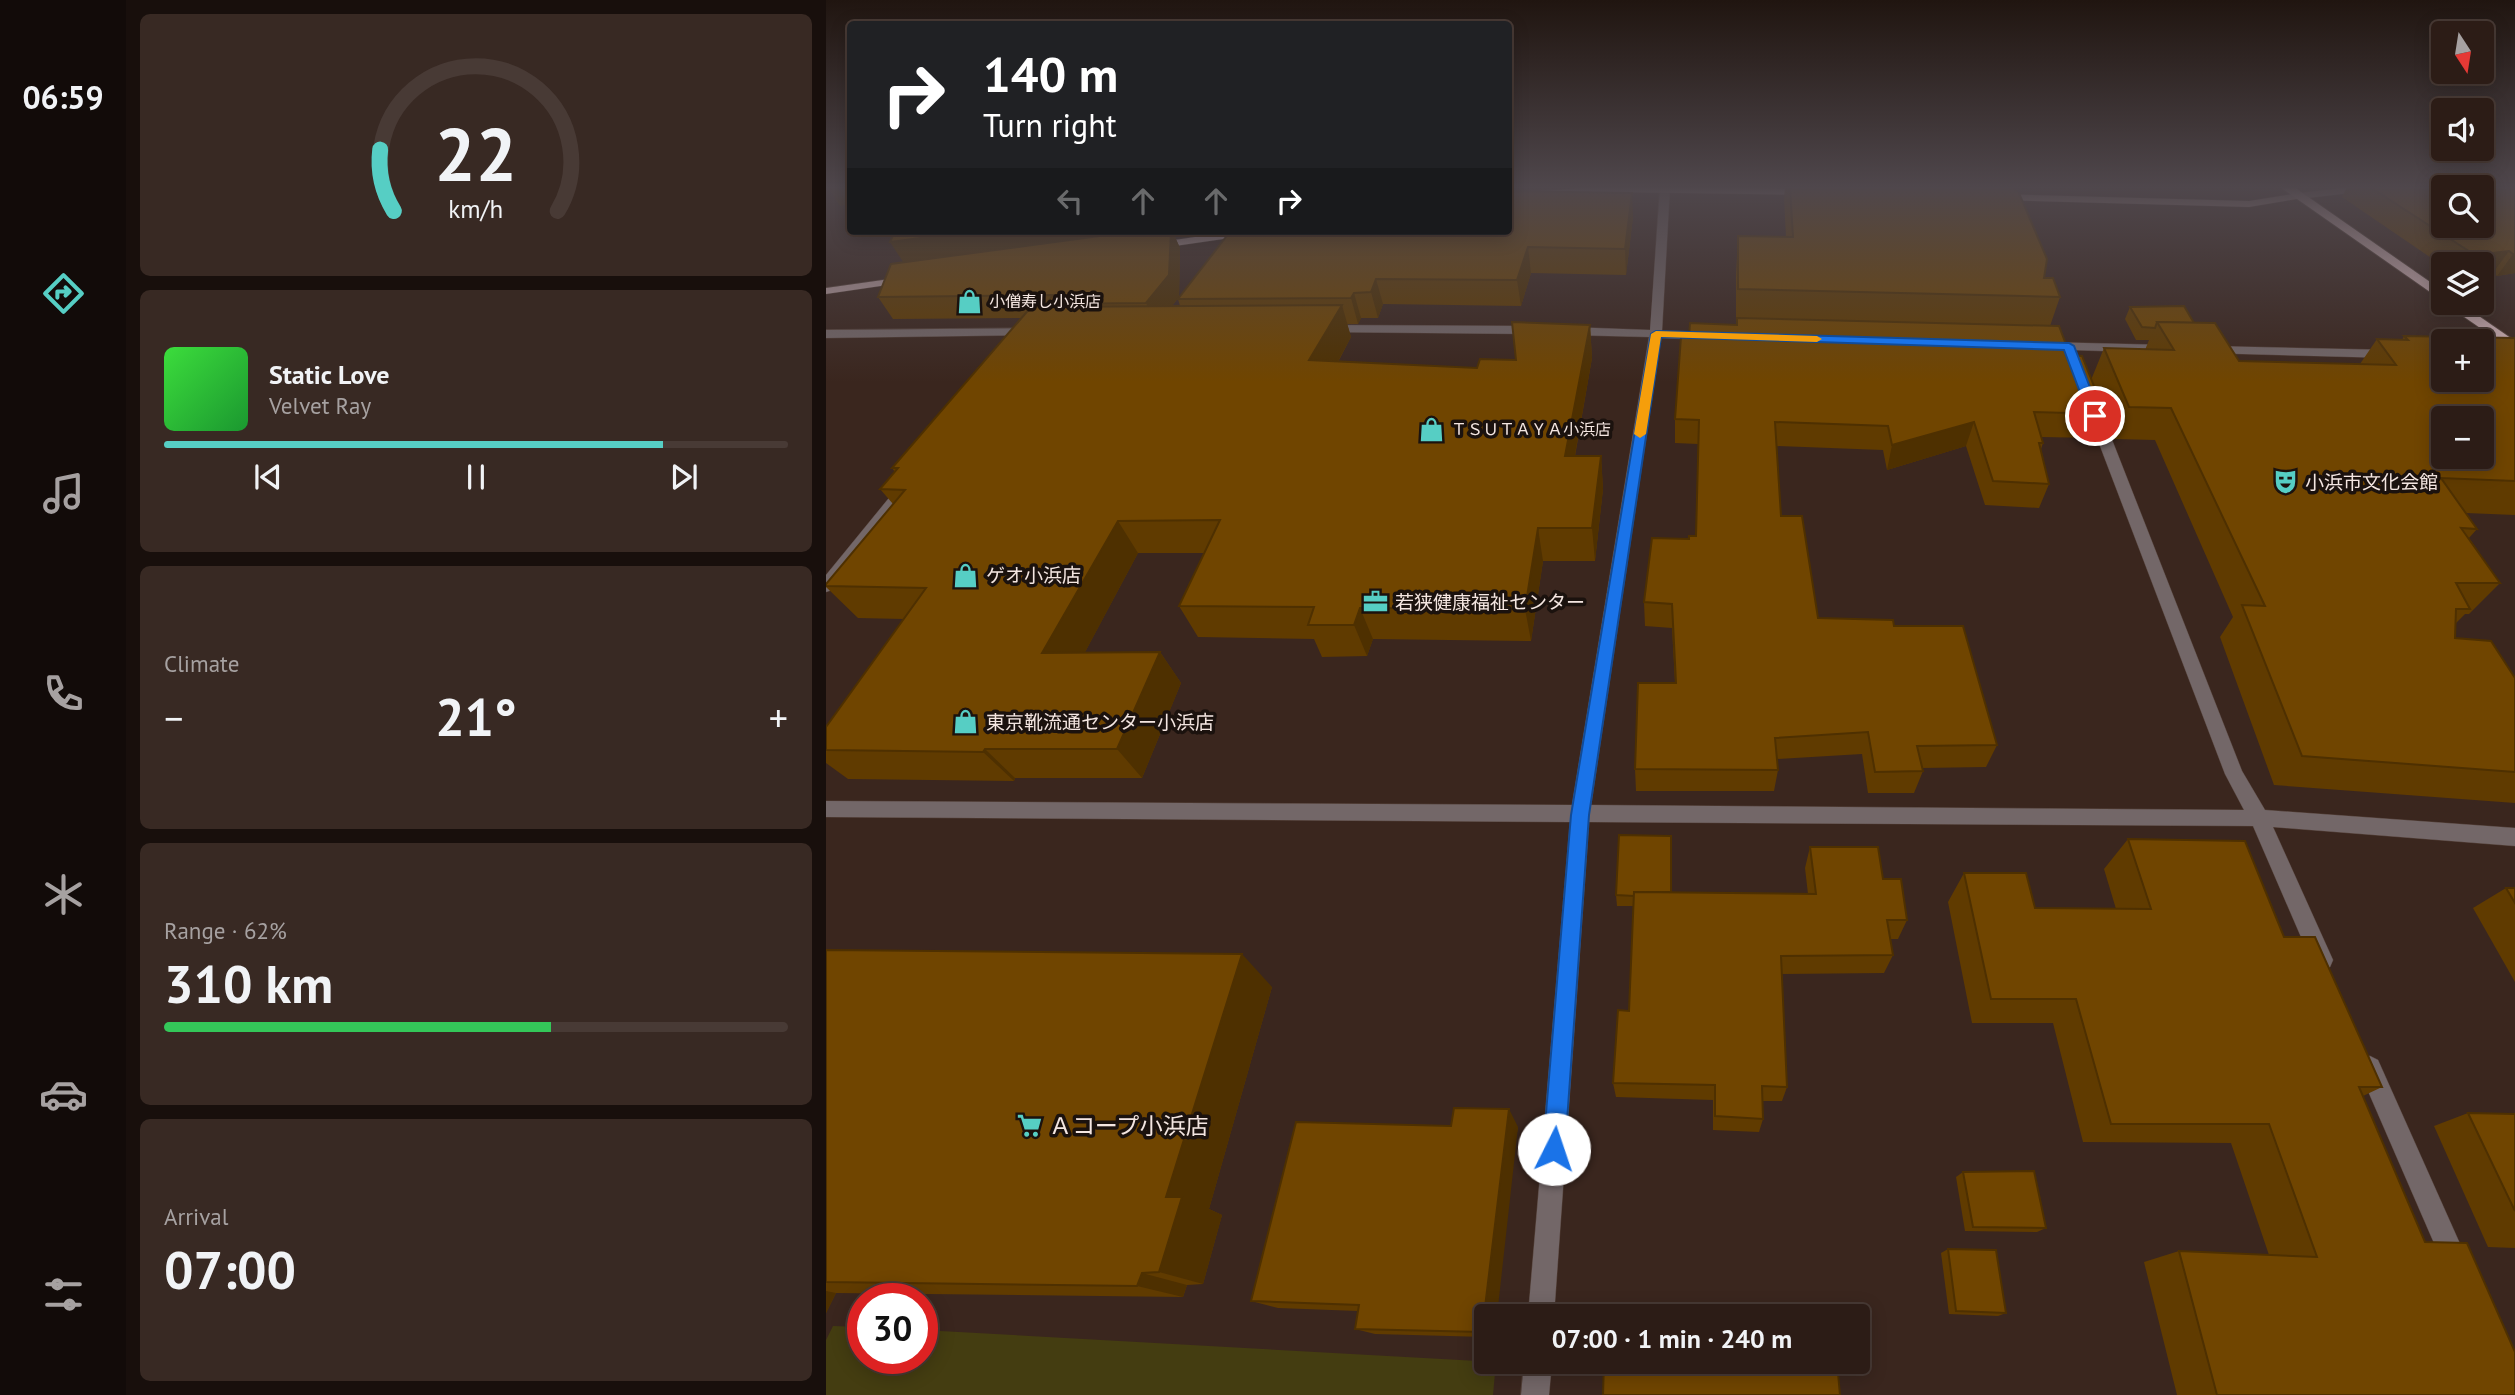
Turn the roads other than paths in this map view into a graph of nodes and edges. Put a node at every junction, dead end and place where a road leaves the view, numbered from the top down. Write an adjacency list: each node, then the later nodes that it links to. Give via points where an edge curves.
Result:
1 (1661, 252): 9 (street)
2 (2379, 252): 4 (highway)
3 (922, 278): 5 (main road)
4 (2431, 289)
5 (826, 291)
6 (2465, 315): 17 (highway)
7 (1312, 329): 9 (street, via 1488,328)
8 (826, 334): 10 (street)
9 (1656, 334): 11 (street); 21 (street)
10 (1031, 335)
11 (1725, 336)
12 (2028, 345): 13 (street)
13 (2069, 346): 14 (street); 22 (street, via 2234,774)
14 (2180, 349)
15 (2194, 349): 16 (street)
16 (2401, 354)
17 (2511, 354)
18 (919, 470): 19 (street)
19 (826, 586)
20 (826, 808): 21 (street)
21 (1580, 815): 22 (street); 27 (street)
22 (2259, 818): 23 (street); 24 (street)
23 (2515, 837)
24 (2331, 981)
25 (2359, 1044): 26 (street)
26 (2464, 1282)
27 (1542, 1304)
28 (1537, 1374): 29 (street)
29 (1535, 1395)

